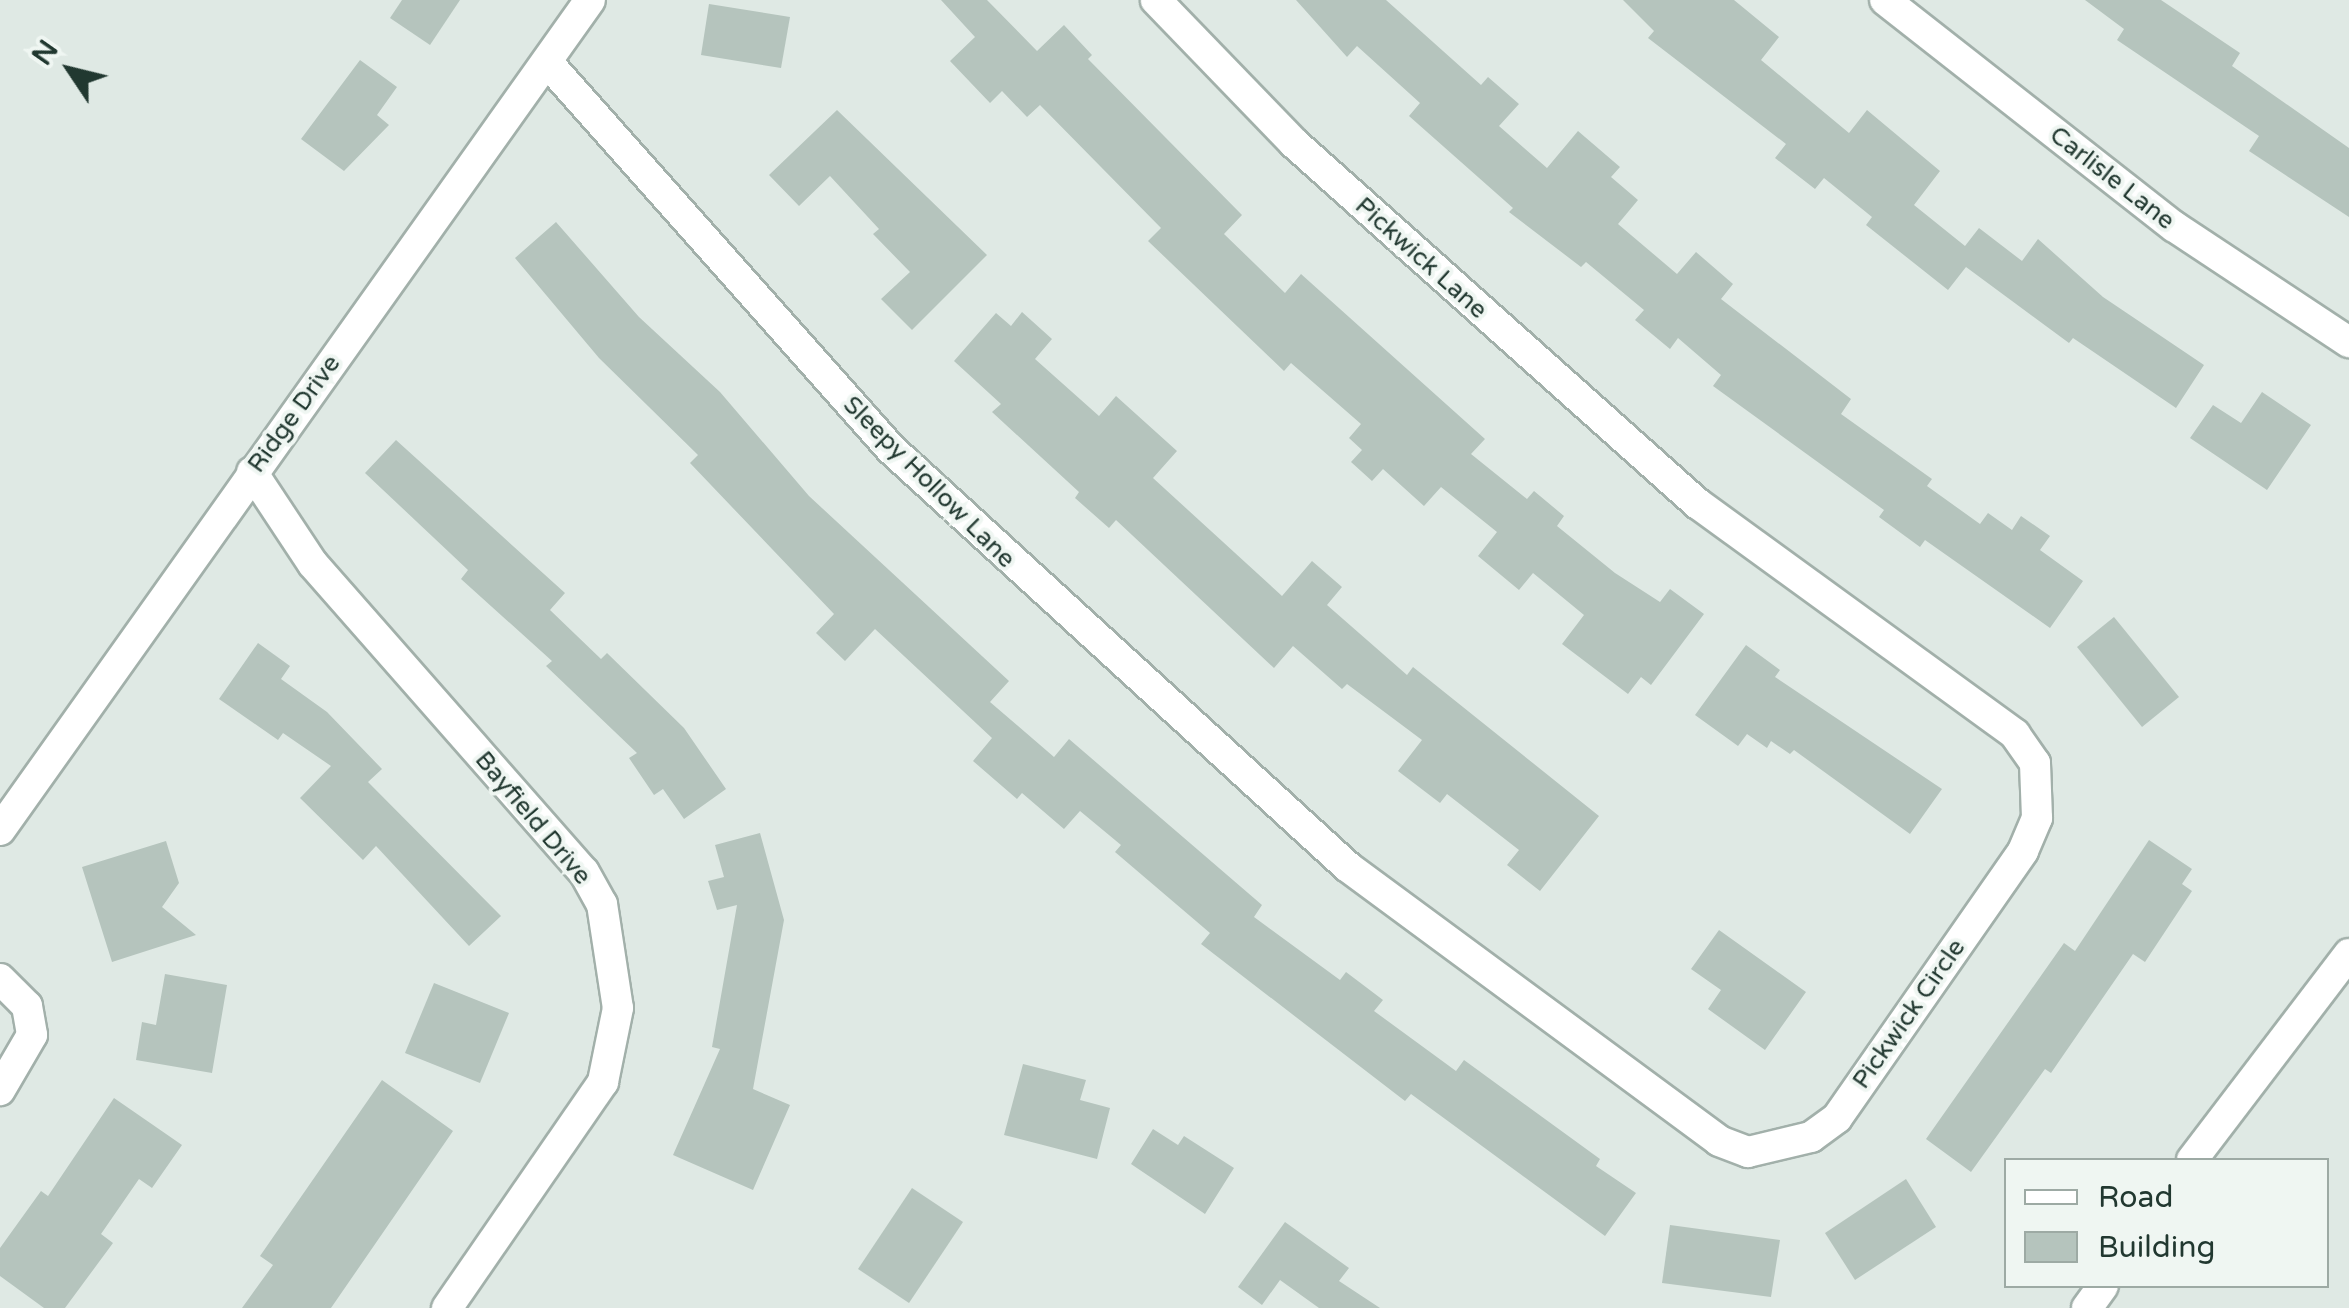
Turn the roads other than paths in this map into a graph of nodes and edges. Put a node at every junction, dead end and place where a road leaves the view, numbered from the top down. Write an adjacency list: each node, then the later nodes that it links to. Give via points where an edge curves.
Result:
1 (590, 0): 4 (street, Ridge Drive)
2 (1156, 0): 7 (street, Pickwick Lane, via 1294,143)
3 (1885, 0): 5 (street, Carlisle Lane, via 2175,227)
4 (547, 62): 6 (street, Ridge Drive); 9 (street, Sleepy Hollow Lane, via 891,450)
5 (2349, 342)
6 (252, 472): 8 (street, Ridge Drive); 14 (street, Bayfield Drive, via 313,564 584,872 602,904 618,1008 603,1082)
7 (1698, 504): 9 (street, Pickwick Circle, via 2016,734 2034,763 2037,818 2023,851 1837,1118 1783,1148 1748,1152 1719,1141)
8 (0, 830)
9 (1348, 868)
10 (2349, 954): 13 (street)
11 (0, 979): 12 (street, via 27,1006 32,1035)
12 (0, 1090)
13 (2194, 1158)
14 (447, 1308)

